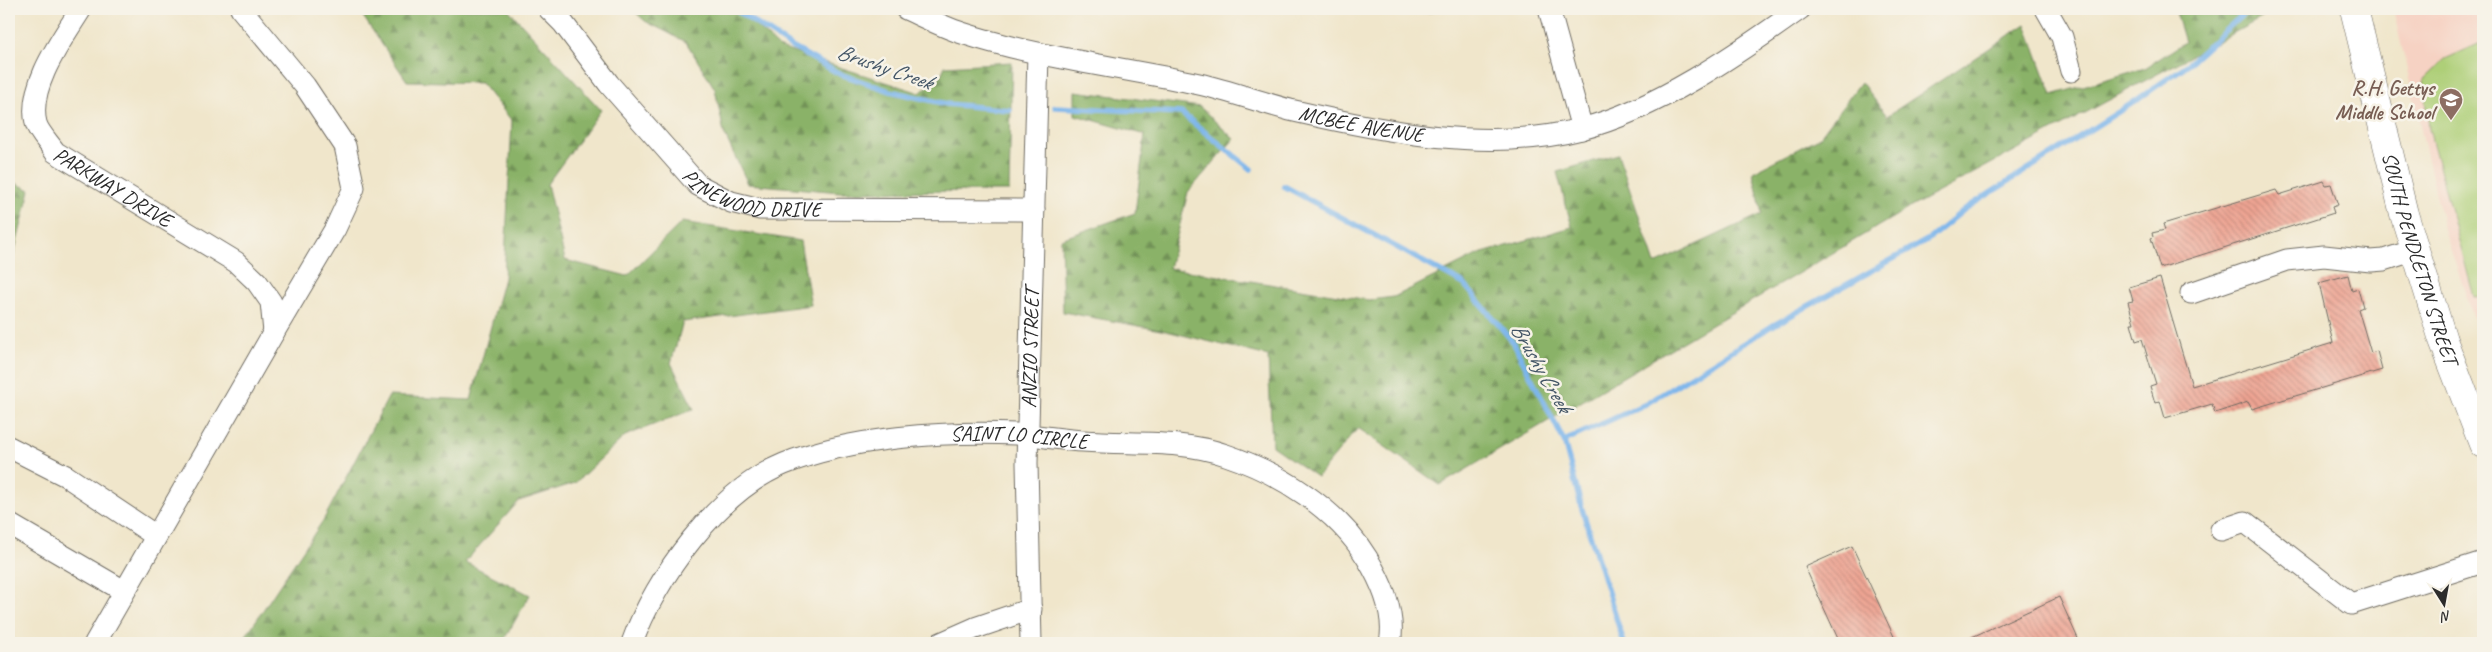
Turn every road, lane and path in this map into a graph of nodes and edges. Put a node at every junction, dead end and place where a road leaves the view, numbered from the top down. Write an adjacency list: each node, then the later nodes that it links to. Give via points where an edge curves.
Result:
1 (81, 9): 15 (street, PARKWAY DRIVE, via 45,65 36,101 36,124 55,152 236,262 257,282 271,302)
2 (241, 9): 15 (street, via 305,86 345,146 354,188 335,229)
3 (549, 9): 12 (street, PINEWOOD DRIVE, via 698,185 731,202 760,209)
4 (906, 9): 9 (street, MCBEE AVENUE, via 961,32)
5 (1549, 9): 11 (street)
6 (1800, 9): 11 (street, MCBEE AVENUE, via 1690,81 1630,112)
7 (2046, 9): 10 (street, via 2062,37)
8 (2354, 9): 13 (main road, SOUTH PENDLETON STREET, via 2376,107)
9 (1038, 54): 11 (street, MCBEE AVENUE, via 1126,68 1290,110 1422,136 1538,138); 12 (street, ANZIO STREET)
10 (2071, 71)
11 (1582, 129)
12 (1034, 210): 16 (street, ANZIO STREET)
13 (2415, 250): 14 (street, via 2378,261 2324,256 2287,260); 17 (main road, SOUTH PENDLETON STREET, via 2443,340)
14 (2191, 293)
15 (274, 332): 21 (street)
16 (1028, 435): 24 (street, ANZIO STREET); 26 (street, SAINT LO CIRCLE, via 879,440 782,464 749,485 712,517 674,561 642,615); 29 (street, SAINT LO CIRCLE, via 1084,441 1173,444 1225,454 1264,471 1316,501 1354,536 1381,581 1393,629)
17 (2483, 444)
18 (9, 447): 21 (street, via 66,476)
19 (9, 524): 23 (street)
20 (2220, 530): 22 (street, via 2245,522 2351,604)
21 (156, 536): 23 (street)
22 (2483, 562)
23 (124, 591): 25 (street)
24 (1031, 609): 27 (street); 28 (street, ANZIO STREET)
25 (95, 643)
26 (632, 643)
27 (941, 643)
28 (1031, 643)
29 (1390, 643)

